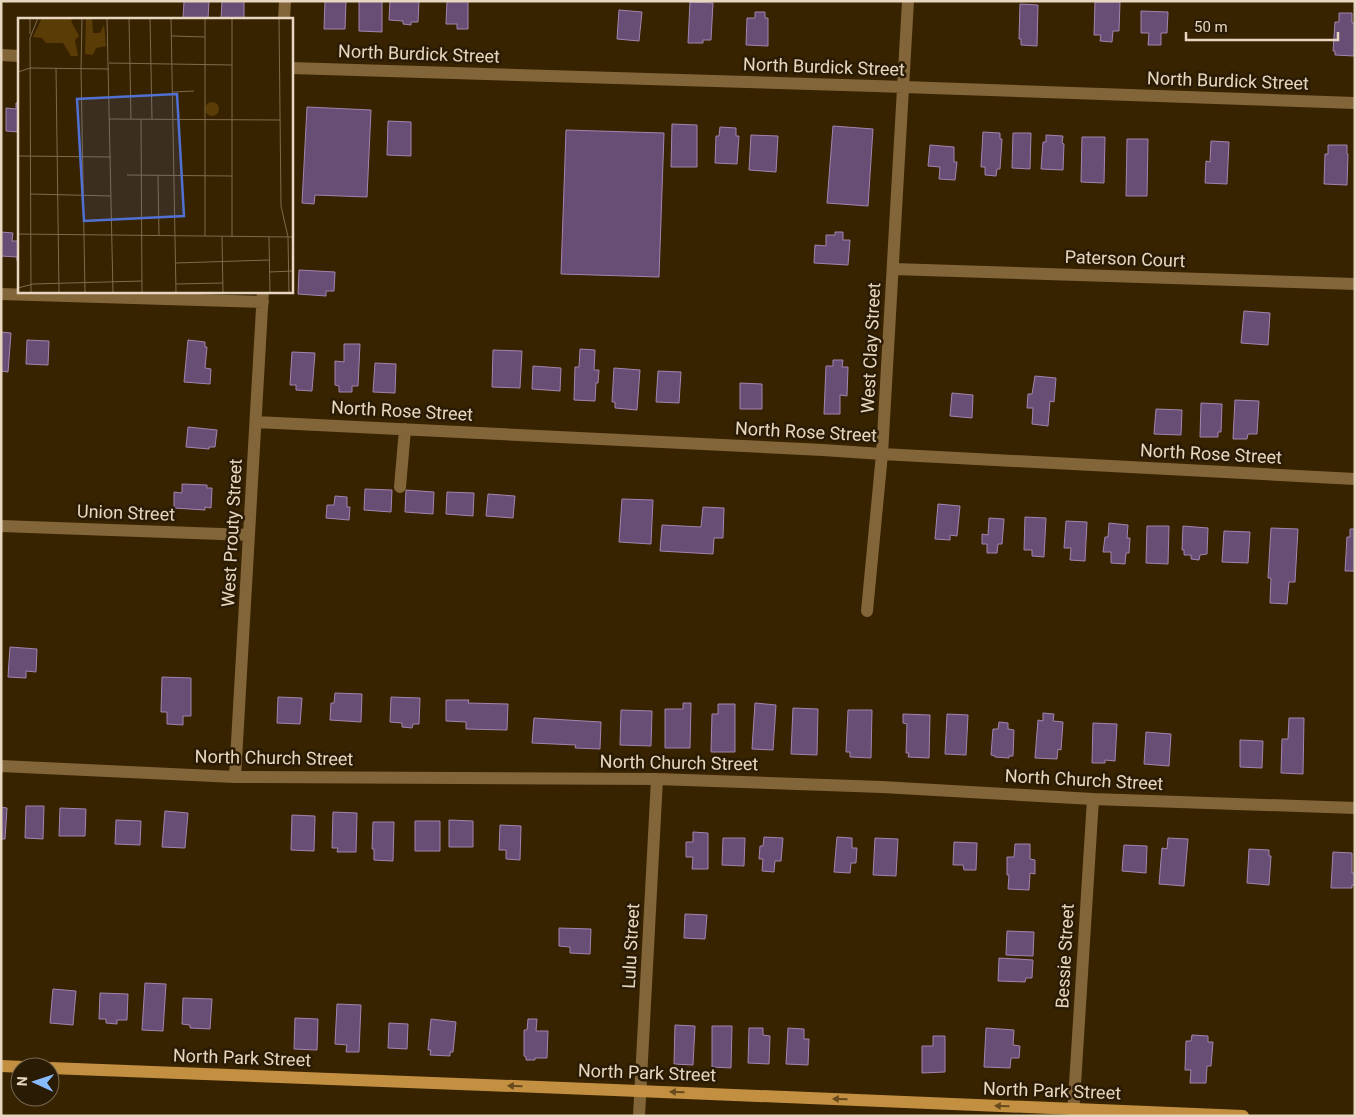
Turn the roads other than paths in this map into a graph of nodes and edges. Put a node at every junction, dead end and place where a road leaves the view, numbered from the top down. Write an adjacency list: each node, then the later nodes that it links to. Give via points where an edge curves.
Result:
1 (285, 1): 3 (street)
2 (908, 1): 7 (street, West Clay Street)
3 (284, 18)
4 (1, 55): 5 (street)
5 (18, 56)
6 (292, 68): 7 (street, North Burdick Street)
7 (903, 86): 8 (street, North Burdick Street); 9 (street, West Clay Street)
8 (1355, 103)
9 (893, 268): 10 (street, Paterson Court); 15 (street, West Clay Street)
10 (1355, 284)
11 (1, 294): 12 (street)
12 (263, 297): 13 (street, West Prouty Street)
13 (256, 422): 14 (street, North Rose Street); 19 (street, West Prouty Street)
14 (405, 429): 15 (street, North Rose Street); 17 (street)
15 (882, 454): 16 (street, North Rose Street); 20 (street, West Clay Street)
16 (1355, 479)
17 (400, 487)
18 (1, 526): 19 (street, Union Street)
19 (249, 535): 22 (street, West Prouty Street)
20 (867, 610)
21 (1, 766): 22 (street, North Church Street)
22 (235, 777): 23 (street, North Church Street)
23 (657, 778): 24 (street, North Church Street); 27 (street, Lulu Street)
24 (1092, 799): 25 (street, North Church Street); 28 (street, Bessie Street)
25 (1355, 808)
26 (60, 1068): 27 (main road, North Park Street, one-way to 26)
27 (640, 1091): 28 (main road, North Park Street, one-way to 27); 29 (street, Lulu Street)
28 (1073, 1112): 30 (main road, North Park Street)
29 (639, 1116)
30 (1243, 1116)

